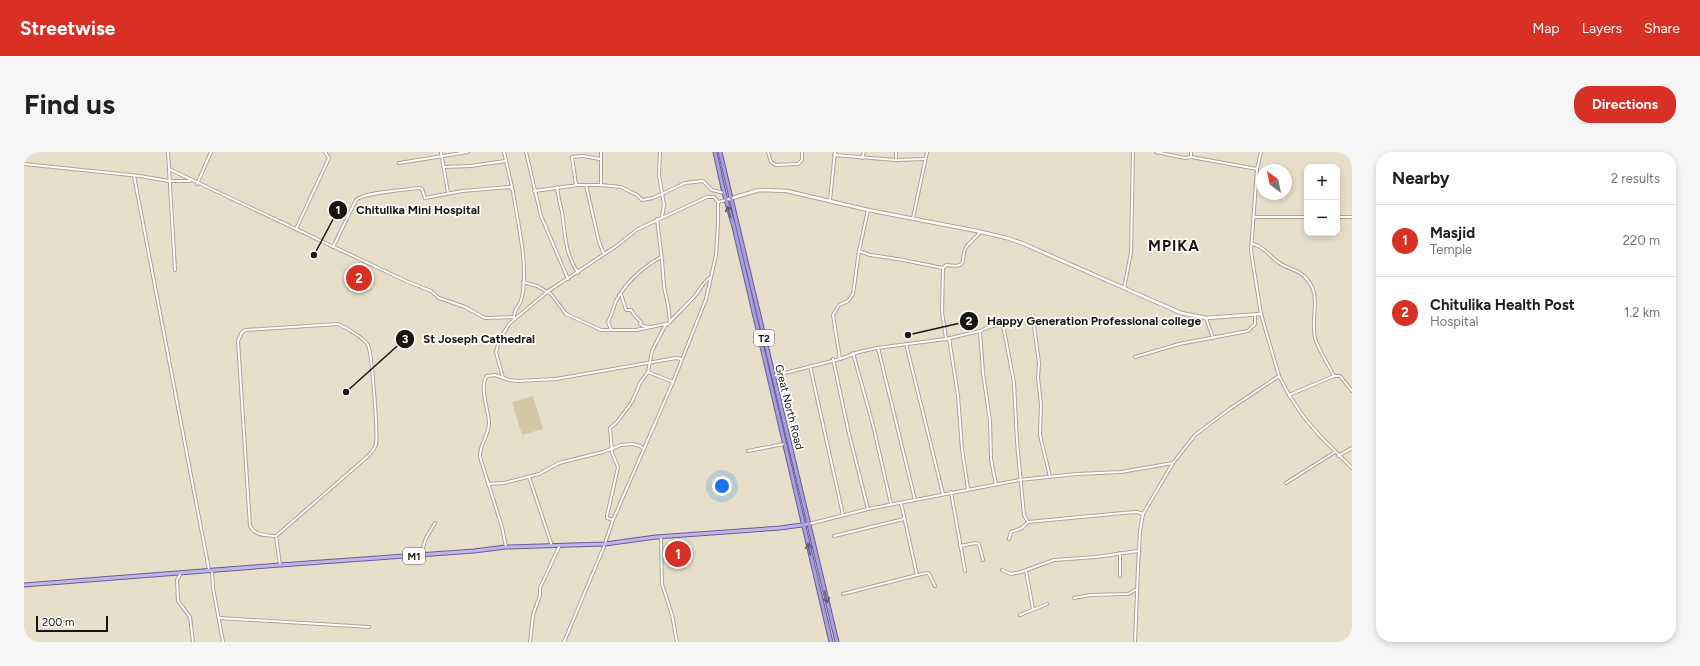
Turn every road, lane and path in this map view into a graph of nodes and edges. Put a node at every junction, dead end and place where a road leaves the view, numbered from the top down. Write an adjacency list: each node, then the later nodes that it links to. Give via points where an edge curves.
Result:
1 (168, 152): 33 (street)
2 (211, 152): 38 (street)
3 (325, 152): 61 (street, via 329,158)
4 (441, 152): 22 (street)
5 (468, 152): 22 (street)
6 (504, 152): 28 (street)
7 (526, 152): 45 (street)
8 (601, 152): 25 (street)
9 (660, 152): 46 (street)
10 (715, 152): 47 (highway, Great North Road / T2)
11 (720, 152): 49 (highway, Great North Road / T2)
12 (768, 152): 13 (street, via 770,160 776,166 798,164 802,160)
13 (802, 152)
14 (864, 152): 24 (street)
15 (896, 152): 27 (street)
16 (927, 152): 26 (street)
17 (1133, 152): 74 (street, via 1131,253)
18 (1156, 152): 23 (street)
19 (1191, 152): 23 (street)
20 (1261, 152): 31 (street)
21 (834, 154): 24 (street); 51 (street)
22 (442, 157): 29 (street); 32 (street)
23 (1191, 157): 34 (street)
24 (862, 158): 27 (street)
25 (600, 159): 39 (street, via 583,156 572,158); 41 (street)
26 (925, 159): 27 (street); 59 (street)
27 (896, 160)
28 (506, 161): 32 (street); 44 (street)
29 (399, 163)
30 (24, 164): 35 (street)
31 (1258, 164)
32 (444, 167): 48 (street)
33 (169, 169): 36 (street); 37 (street)
34 (1256, 169)
35 (134, 176): 36 (street); 152 (street)
36 (169, 181): 37 (street); 69 (street)
37 (191, 181): 38 (street)
38 (197, 184): 61 (street)
39 (576, 185): 40 (street); 43 (street)
40 (586, 185): 41 (street); 66 (street)
41 (601, 185): 46 (street, via 621,187 642,200)
42 (1256, 185): 55 (street)
43 (557, 187): 45 (street); 70 (street, via 564,240)
44 (512, 189): 48 (street, via 492,187); 73 (street, via 521,236)
45 (534, 190): 72 (street, via 545,229)
46 (661, 193): 47 (street, via 685,183 702,181 712,190); 54 (street, via 664,205)
47 (724, 193): 50 (highway, Great North Road / T2)
48 (448, 194): 64 (street, via 424,198 422,189 419,188 358,198)
49 (731, 198): 50 (main road); 51 (main road, via 771,190); 101 (highway, Great North Road / T2)
50 (726, 200): 52 (street); 106 (highway, Great North Road / T2, one-way to 50)
51 (830, 200): 53 (main road)
52 (718, 202): 54 (street, via 714,197 707,197); 71 (street, via 716,255)
53 (868, 210): 59 (main road); 65 (street)
54 (662, 217): 60 (street)
55 (1254, 217): 56 (street); 63 (street)
56 (1304, 217)
57 (1340, 217): 58 (street)
58 (1352, 217)
59 (913, 219): 62 (main road)
60 (657, 220): 66 (street, via 638,229); 67 (street)
61 (296, 230): 64 (street)
62 (980, 231): 68 (street, via 966,246 961,264 946,265); 74 (main road, via 1024,244)
63 (1252, 243): 78 (street, via 1252,263); 100 (street, via 1266,250 1281,264 1301,273 1309,281 1316,294 1316,338)
64 (333, 247): 79 (street, via 485,318)
65 (860, 251): 68 (street); 95 (street, via 852,298 839,305 833,315)
66 (604, 254): 70 (street)
67 (661, 257): 76 (street, via 636,274); 81 (street)
68 (943, 268): 87 (street, via 942,312)
69 (175, 270)
70 (578, 273): 72 (street)
71 (711, 277): 81 (street); 93 (street, via 706,299)
72 (568, 279): 75 (street)
73 (524, 282): 75 (street); 79 (street, via 521,301 514,311)
74 (1124, 288): 80 (main road, via 1182,313)
75 (548, 292): 79 (street); 85 (street, via 566,314 601,330)
76 (621, 294): 84 (street, via 626,310 631,310 643,326); 85 (street, via 608,322)
77 (1255, 314): 78 (main road); 80 (main road); 88 (street, via 1252,329)
78 (1261, 314): 99 (street)
79 (514, 318): 102 (street, via 505,328 497,347 497,359)
80 (1206, 318): 88 (street)
81 (670, 322): 82 (street)
82 (666, 324): 84 (street); 96 (street, via 653,349)
83 (1001, 324): 86 (street); 116 (street, via 1026,320 1034,326 1039,363 1040,435); 117 (street, via 1014,383)
84 (652, 327): 85 (street, via 636,330)
85 (611, 329)
86 (980, 331): 87 (street); 120 (street, via 990,421 991,459)
87 (947, 338): 89 (street); 121 (street, via 958,396)
88 (1213, 338): 92 (street, via 1179,344)
89 (906, 344): 90 (street); 123 (street)
90 (878, 348): 91 (street); 124 (street)
91 (853, 354): 95 (street); 126 (street)
92 (1135, 357)
93 (682, 359): 96 (street); 103 (street)
94 (833, 359): 95 (street); 97 (street); 127 (street)
95 (840, 359)
96 (650, 363): 98 (street); 102 (street, via 556,379)
97 (810, 366): 101 (street); 129 (street)
98 (648, 372): 103 (street); 108 (street, via 632,402 610,428)
99 (1279, 376): 105 (street); 113 (street, via 1204,427 1184,447)
100 (1334, 376): 104 (street, via 1344,379); 105 (street)
101 (772, 377): 134 (highway, Great North Road / T2)
102 (503, 379): 119 (street, via 490,374 484,382 489,428 480,457)
103 (673, 382): 109 (street)
104 (1352, 391)
105 (1289, 395): 111 (street, via 1303,416)
106 (785, 444): 110 (street); 135 (highway, Great North Road / T2)
107 (1352, 448): 112 (street)
108 (612, 449): 109 (street, via 626,444); 115 (street, via 559,464); 131 (street, via 618,467 607,516)
109 (644, 449): 131 (street)
110 (748, 451)
111 (1335, 452): 112 (street); 118 (street)
112 (1338, 456): 114 (street)
113 (1173, 463): 116 (street, via 1121,472); 128 (street)
114 (1352, 468)
115 (529, 476): 119 (street, via 504,483); 142 (street)
116 (1050, 477): 117 (street)
117 (1021, 480): 120 (street); 132 (street, via 1024,515)
118 (1286, 483)
119 (488, 484): 144 (street)
120 (996, 485): 121 (street)
121 (968, 489): 122 (street)
122 (951, 492): 123 (street); 143 (street)
123 (943, 494): 124 (street)
124 (915, 500): 125 (street)
125 (901, 503): 126 (street); 130 (street)
126 (891, 504): 127 (street)
127 (868, 509): 129 (street)
128 (1143, 514): 132 (street, via 1137,512); 145 (street)
129 (843, 515): 134 (street)
130 (904, 519): 137 (street); 155 (street)
131 (613, 520): 141 (street)
132 (1028, 522): 139 (street, via 1022,528 1011,532)
133 (435, 523): 147 (street)
134 (809, 524): 135 (main road, M1); 173 (highway, Great North Road / T2, one-way to 173)
135 (804, 525): 138 (main road, M1); 172 (highway, Great North Road / T2, one-way to 135)
136 (276, 536): 136 (street, via 367,457 376,446 370,352 366,343 342,326 334,324 246,330 239,335 250,526 254,532); 149 (street)
137 (834, 536)
138 (661, 537): 141 (main road, M1); 171 (street, via 662,584)
139 (1009, 539)
140 (561, 544): 141 (main road, M1); 142 (main road, M1); 169 (street, via 540,588)
141 (605, 544): 170 (street)
142 (552, 546): 144 (main road, M1)
143 (960, 546): 148 (street, via 979,544); 153 (street)
144 (506, 547): 147 (main road, M1)
145 (1139, 551): 146 (street); 159 (street)
146 (1120, 553): 151 (street, via 1054,560); 156 (street)
147 (420, 555): 149 (main road, M1)
148 (983, 560)
149 (280, 565): 152 (main road, M1)
150 (1002, 570): 151 (street, via 1011,574)
151 (1026, 570): 163 (street)
152 (211, 571): 154 (main road, M1); 165 (street)
153 (965, 571)
154 (181, 573): 157 (main road, M1); 167 (street, via 177,580 178,601 190,617)
155 (917, 575): 158 (street, via 929,574); 160 (street)
156 (1120, 576)
157 (24, 585)
158 (935, 586)
159 (1137, 589): 161 (street, via 1128,594); 174 (street)
160 (842, 594)
161 (1074, 598)
162 (1047, 604): 163 (street)
163 (1033, 609): 164 (street)
164 (1020, 615)
165 (219, 618): 166 (street); 168 (street)
166 (369, 627)
167 (193, 642)
168 (223, 642)
169 (530, 642)
170 (564, 642)
171 (677, 642)
172 (831, 642)
173 (837, 642)
174 (1135, 642)

